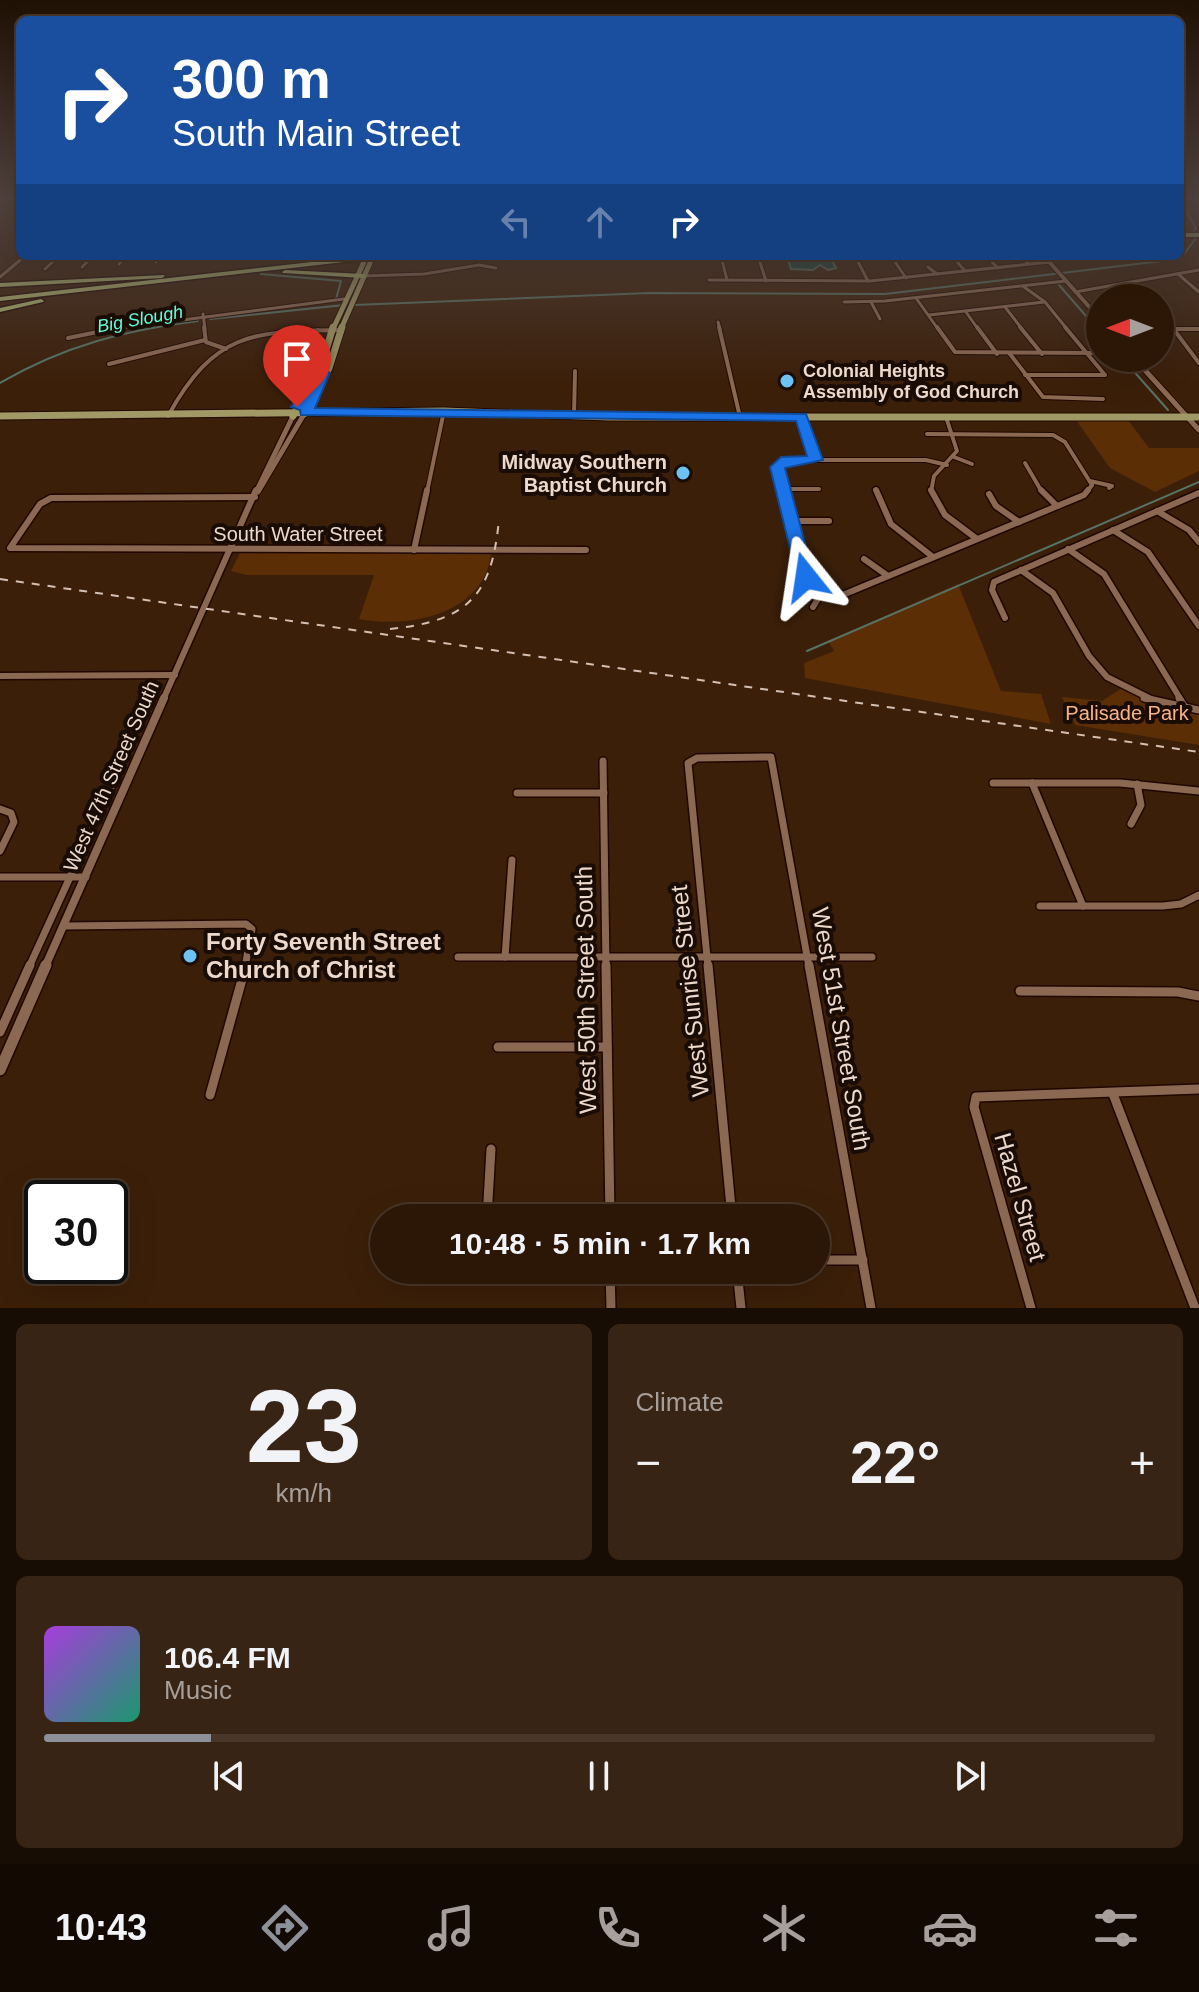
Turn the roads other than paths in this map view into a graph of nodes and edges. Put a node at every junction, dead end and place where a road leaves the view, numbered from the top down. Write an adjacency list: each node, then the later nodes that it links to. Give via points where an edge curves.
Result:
1 (19, 261): 31 (street)
2 (54, 261): 24 (street)
3 (88, 261): 20 (street)
4 (122, 261): 18 (street)
5 (292, 261): 25 (highway)
6 (340, 261): 37 (highway)
7 (343, 261): 25 (highway)
8 (346, 261): 28 (highway, via 326,269)
9 (365, 261): 28 (main road)
10 (722, 261): 35 (street)
11 (760, 261): 38 (street)
12 (858, 261): 39 (street)
13 (894, 261): 32 (street)
14 (956, 261): 27 (street)
15 (991, 261): 23 (street)
16 (1026, 261): 19 (street)
17 (1050, 262): 19 (street); 36 (street)
18 (119, 264)
19 (1029, 264): 23 (street)
20 (82, 267)
21 (928, 267): 29 (street)
22 (496, 268): 28 (street)
23 (998, 268): 27 (street)
24 (45, 269)
25 (255, 269): 33 (highway)
26 (1199, 270): 30 (street)
27 (965, 271): 29 (street)
28 (360, 274): 37 (highway, via 268,273); 52 (main road); 64 (main road)
29 (937, 274): 32 (street)
30 (1178, 274): 41 (street); 46 (street)
31 (0, 277)
32 (906, 278): 39 (street)
33 (114, 279): 42 (highway); 47 (highway)
34 (709, 280): 35 (street)
35 (727, 280): 38 (street)
36 (1065, 280): 43 (street); 45 (street)
37 (176, 281): 40 (highway)
38 (766, 281): 39 (street)
39 (868, 281)
40 (146, 284): 47 (highway); 55 (highway)
41 (1130, 284)
42 (0, 285)
43 (1023, 286): 48 (street); 51 (street)
44 (1086, 290): 45 (street)
45 (1075, 292): 53 (street)
46 (1199, 292)
47 (0, 298)
48 (916, 298): 50 (street); 58 (street)
49 (844, 302): 50 (street)
50 (871, 302): 59 (street)
51 (1045, 302): 54 (street); 68 (street)
52 (342, 303): 57 (street); 64 (main road)
53 (1086, 304)
54 (1005, 307): 56 (street); 73 (street)
55 (0, 310)
56 (966, 312): 58 (street); 71 (street)
57 (203, 314): 65 (street); 66 (street)
58 (929, 315): 71 (street, via 955,352)
59 (880, 319)
60 (718, 322): 91 (street)
61 (1176, 329): 62 (street); 74 (street)
62 (1199, 329)
63 (318, 330): 64 (street); 67 (street, via 264,334); 77 (street, via 316,335 324,341)
64 (336, 330): 69 (main road); 76 (main road)
65 (68, 338)
66 (205, 340): 67 (street); 75 (street)
67 (226, 349): 89 (street, via 199,367)
68 (1086, 351)
69 (327, 352): 76 (main road); 77 (main road)
70 (1086, 353): 73 (street)
71 (997, 354): 72 (street)
72 (1010, 354): 73 (street); 81 (street)
73 (1042, 354)
74 (1199, 363)
75 (109, 364)
76 (329, 368): 82 (main road)
77 (316, 370): 82 (main road, via 324,371); 83 (street); 85 (main road)
78 (575, 371): 90 (street)
79 (1103, 372): 81 (street)
80 (1147, 372): 94 (street)
81 (1025, 375): 84 (street, via 1043,397)
82 (318, 387): 86 (main road)
83 (294, 399)
84 (1103, 399)
85 (294, 414): 86 (main road); 89 (main road); 109 (street)
86 (305, 414): 87 (main road); 109 (street)
87 (444, 414): 90 (main road); 120 (street)
88 (0, 416): 89 (main road)
89 (170, 416)
90 (574, 416): 91 (main road)
91 (740, 417): 92 (main road)
92 (801, 417): 93 (main road); 100 (street)
93 (946, 417): 94 (main road); 98 (street)
94 (1188, 417): 95 (main road); 96 (street)
95 (1199, 417)
96 (1199, 430)
97 (927, 434): 98 (street)
98 (954, 434): 99 (street); 110 (street, via 1063,440 1091,483 1084,495)
99 (954, 457): 102 (street); 103 (street)
100 (815, 460): 103 (street, via 928,460); 104 (street, via 781,462 777,467)
101 (1025, 463): 110 (street)
102 (972, 464)
103 (947, 465): 116 (street, via 932,481 934,496 946,516)
104 (783, 489): 105 (street); 112 (street)
105 (819, 489)
106 (876, 490): 122 (street, via 889,522)
107 (1199, 493): 111 (street)
108 (989, 494): 114 (street)
109 (255, 497): 119 (street, West 47th Street South); 119 (street, South Water Street, via 48,498 10,548)
110 (1057, 506): 114 (street)
111 (1157, 511): 115 (street); 117 (street)
112 (791, 521): 113 (street); 126 (street, via 807,580)
113 (829, 521)
114 (1019, 522): 116 (street)
115 (1113, 530): 118 (street); 129 (street, via 1148,552)
116 (977, 539): 122 (street)
117 (1199, 542)
118 (1068, 549): 124 (street); 132 (street, via 1106,578)
119 (232, 550): 120 (street, South Water Street); 130 (street, West 47th Street South)
120 (414, 550): 121 (street, South Water Street)
121 (586, 550)
122 (933, 557): 125 (street)
123 (864, 559): 125 (street)
124 (1021, 570): 128 (street, via 992,585); 132 (street, via 1053,593 1092,662 1127,690)
125 (888, 576): 126 (street, via 844,594)
126 (821, 594): 127 (street)
127 (813, 607)
128 (1005, 618)
129 (1199, 626)
130 (175, 675): 131 (street); 149 (street, West 47th Street South)
131 (0, 676)
132 (1186, 709): 133 (street)
133 (1199, 710)
134 (771, 757): 154 (street, West 51st Street South); 158 (street, West Sunrise Street, via 690,759)
135 (603, 761): 142 (street, West 50th Street South)
136 (118, 772): 148 (street)
137 (993, 783): 138 (street)
138 (1032, 783): 139 (street); 152 (street)
139 (1137, 784): 140 (street); 144 (street, via 1141,805)
140 (1199, 791)
141 (517, 793): 142 (street)
142 (604, 793): 157 (street, West 50th Street South)
143 (0, 809): 145 (street, via 11,813 14,822)
144 (1131, 824)
145 (0, 851)
146 (512, 860): 156 (street)
147 (0, 877): 148 (street)
148 (71, 877): 149 (street); 162 (street)
149 (86, 877): 153 (street, West 47th Street South)
150 (1199, 895): 152 (street, via 1163,906)
151 (1040, 906): 152 (street)
152 (1083, 906)
153 (64, 926): 165 (street, West 47th Street South); 168 (street, via 250,927 250,950)
154 (808, 956): 158 (street); 159 (street); 174 (street, West 51st Street South)
155 (458, 957): 156 (street)
156 (505, 957): 157 (street)
157 (606, 957): 158 (street); 164 (street, West 50th Street South)
158 (707, 957): 172 (street, West Sunrise Street)
159 (872, 957)
160 (1020, 991): 161 (street, via 1168,991)
161 (1199, 996)
162 (0, 1032)
163 (498, 1047): 164 (street)
164 (607, 1047): 171 (street, West 50th Street South)
165 (0, 1070)
166 (1199, 1089): 167 (street)
167 (1113, 1094): 180 (street, Hazel Street, via 976,1097 974,1107); 181 (street)
168 (210, 1095)
169 (491, 1149): 170 (street)
170 (488, 1204)
171 (610, 1204)
172 (731, 1204)
173 (830, 1260): 174 (street)
174 (862, 1260): 179 (street, West 51st Street South)
175 (610, 1284): 177 (street)
176 (738, 1284): 178 (street)
177 (611, 1308)
178 (741, 1308)
179 (871, 1308)
180 (1031, 1308)
181 (1195, 1308)

